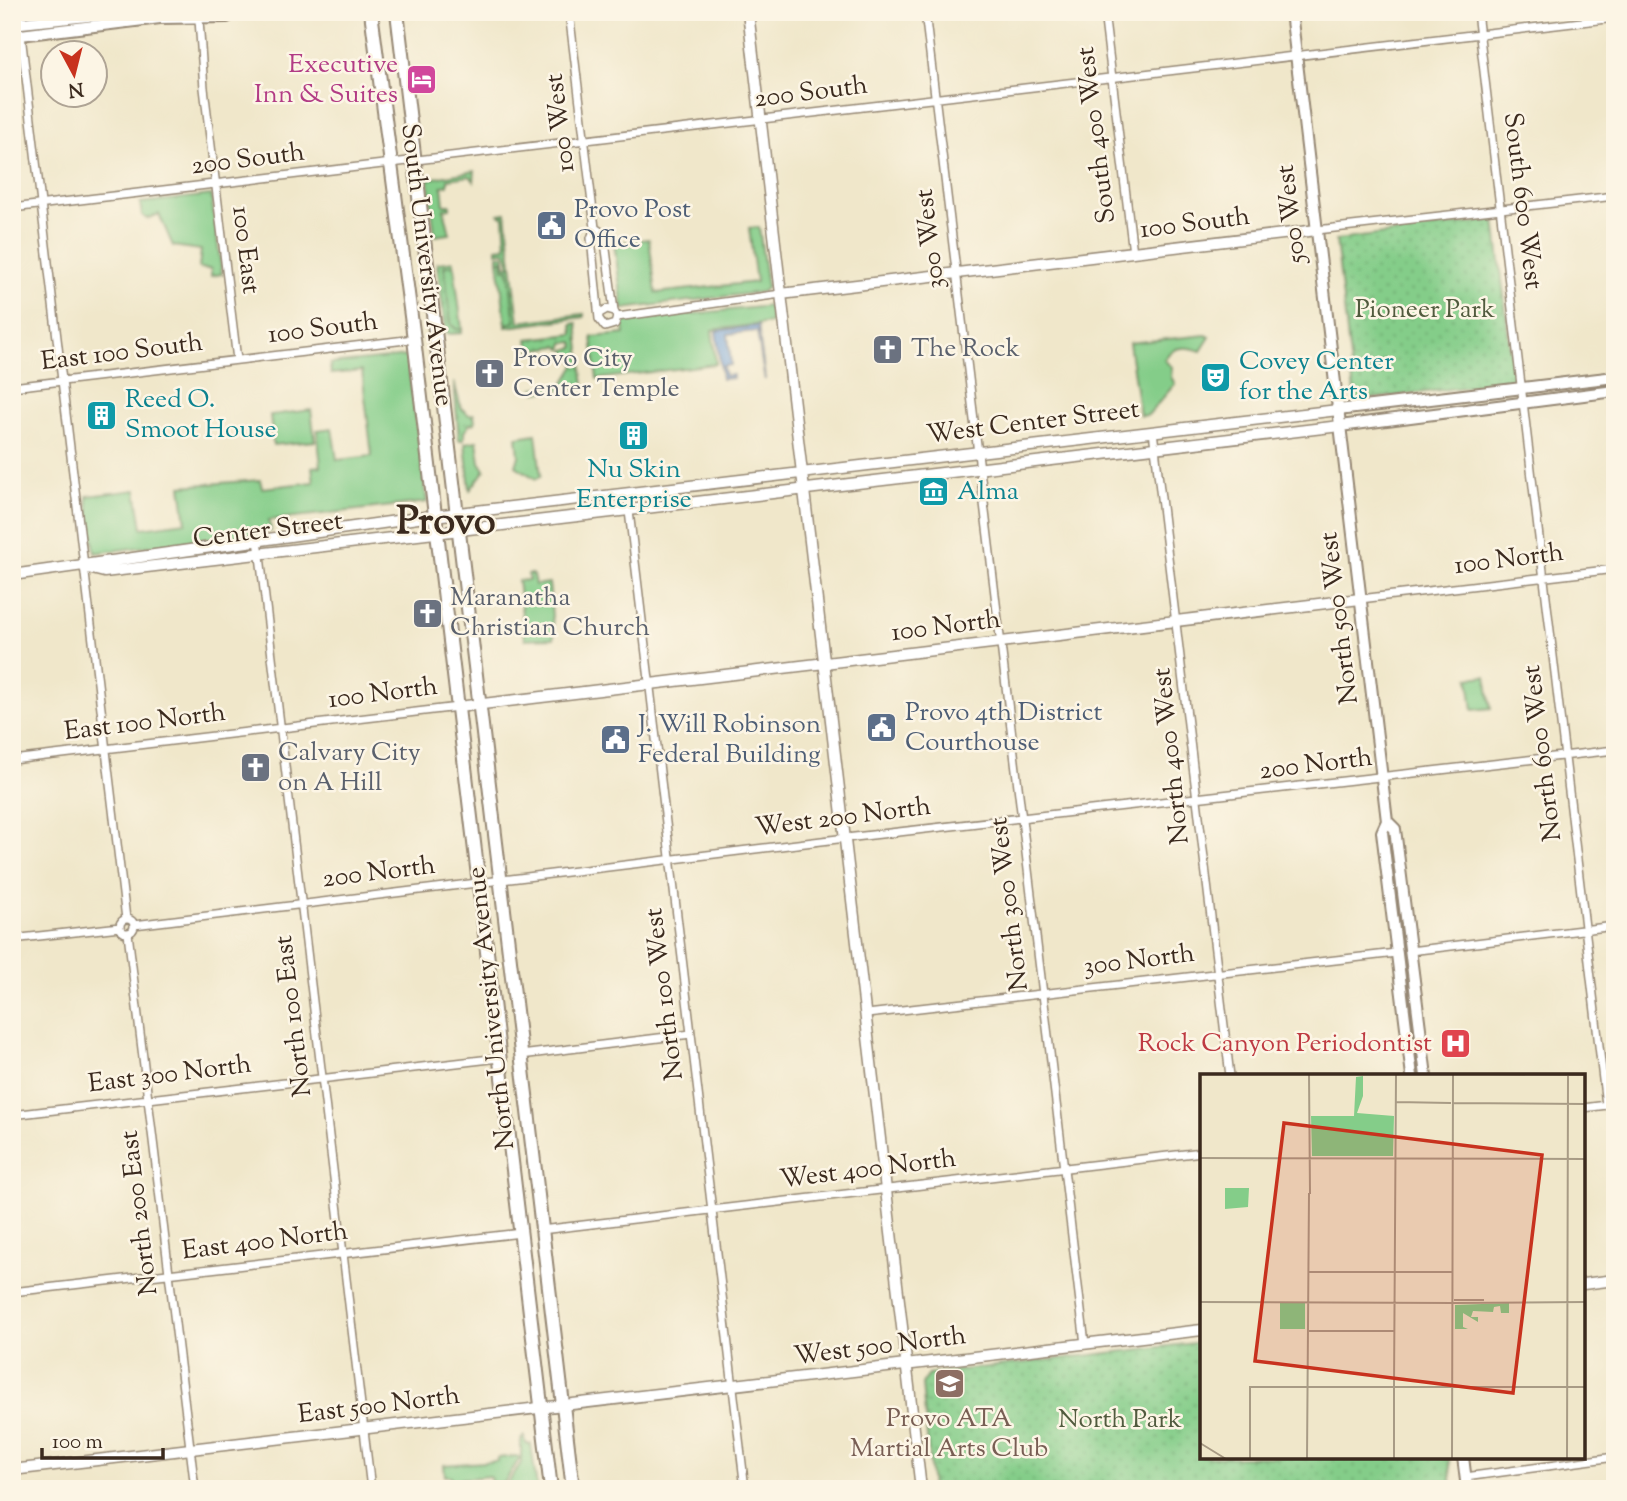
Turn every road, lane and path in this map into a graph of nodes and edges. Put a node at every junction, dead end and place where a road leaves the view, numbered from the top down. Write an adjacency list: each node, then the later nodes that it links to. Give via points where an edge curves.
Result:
1 (125, 12): 12 (main road)
2 (237, 12): 13 (main road)
3 (371, 12): 22 (highway, South University Avenue)
4 (397, 12): 21 (highway, South University Avenue)
5 (569, 12): 20 (street, 100 West)
6 (748, 12): 19 (street)
7 (925, 12): 18 (street, 300 West)
8 (1104, 12): 17 (street, South 400 West)
9 (1291, 12): 16 (main road, 500 West)
10 (1477, 12): 14 (street, South 600 West)
11 (1615, 18): 14 (street, 200 South)
12 (17, 20)
13 (199, 20): 15 (main road, via 160,18); 23 (street, 100 East)
14 (1480, 34): 16 (street, 200 South); 27 (street, South 600 West)
15 (17, 36): 25 (street)
16 (1296, 56): 17 (street, 200 South); 29 (main road, 500 West)
17 (1112, 78): 18 (street, 200 South); 30 (street, South 400 West)
18 (936, 99): 19 (street, 200 South); 31 (street, 300 West)
19 (761, 120): 20 (street, 200 South); 32 (street)
20 (584, 141): 21 (street, 200 South); 28 (street, 100 West)
21 (415, 161): 22 (street, 200 South); 51 (highway, South University Avenue)
22 (390, 164): 23 (street, 200 South); 35 (highway, South University Avenue)
23 (215, 184): 25 (street, 200 South); 36 (street, 100 East)
24 (1615, 196): 27 (street, 100 South)
25 (41, 205): 26 (street, 200 South); 38 (street)
26 (12, 208)
27 (1502, 210): 29 (street, 100 South); 41 (street, South 600 West)
28 (595, 228): 33 (street, via 591,237); 34 (street, via 604,234)
29 (1317, 230): 30 (street, 100 South); 42 (main road, 500 West)
30 (1133, 253): 31 (street, 100 South)
31 (957, 274): 32 (street, 100 South); 46 (street, 300 West)
32 (781, 294): 34 (street); 47 (street)
33 (600, 313): 34 (street, via 607,309); 34 (street, via 605,327 615,324)
34 (616, 314)
35 (414, 339): 36 (street, 100 South); 52 (highway, South University Avenue)
36 (237, 360): 38 (street, East 100 South)
37 (1615, 377): 41 (main road, West Center Street)
38 (62, 381): 39 (street, East 100 South); 55 (street)
39 (12, 387)
40 (1615, 391): 41 (main road, West Center Street)
41 (1523, 395): 42 (main road, West Center Street); 43 (main road, West Center Street); 58 (street, North 600 West)
42 (1338, 410): 43 (main road, North 500 West); 44 (street, West Center Street)
43 (1340, 426): 45 (street, West Center Street); 59 (main road, North 500 West)
44 (1153, 431): 45 (street, North 400 West); 46 (street, West Center Street)
45 (1156, 447): 46 (street, West Center Street); 60 (street, North 400 West)
46 (980, 460): 47 (street, West Center Street); 48 (street, West Center Street); 61 (street, North 300 West)
47 (804, 473): 48 (street); 49 (street, West Center Street)
48 (806, 489): 50 (street, West Center Street); 62 (street)
49 (627, 494): 50 (street, North 100 West); 51 (street, West Center Street)
50 (629, 509): 51 (street, West Center Street); 63 (street, North 100 West)
51 (457, 522): 52 (street, Center Street); 52 (street, Center Street); 64 (highway, North University Avenue)
52 (436, 524): 53 (street, Center Street); 54 (street, Center Street); 65 (highway, North University Avenue)
53 (258, 538): 54 (street, North 100 East); 55 (street, Center Street)
54 (259, 554): 55 (street, Center Street, via 104,572); 66 (street, North 100 East)
55 (83, 566): 57 (street, Center Street); 67 (street)
56 (1615, 569): 58 (street, 100 North)
57 (12, 575)
58 (1544, 577): 59 (street, 100 North); 69 (street, North 600 West)
59 (1360, 599): 60 (street, 100 North); 71 (main road, North 500 West)
60 (1178, 621): 61 (street, 100 North); 72 (street, North 400 West)
61 (1000, 642): 62 (street, 100 North); 73 (street, North 300 West)
62 (826, 663): 63 (street, 100 North); 75 (street)
63 (650, 684): 64 (street, 100 North); 76 (street, North 100 West)
64 (479, 704): 65 (street, 100 North); 77 (highway, North University Avenue)
65 (458, 706): 66 (street, 100 North); 78 (highway, North University Avenue)
66 (282, 728): 67 (street, East 100 North); 79 (street, North 100 East)
67 (106, 748): 70 (street, East 100 North); 80 (street)
68 (1615, 750): 69 (street, 200 North)
69 (1565, 756): 71 (street, 200 North); 84 (street, North 600 West)
70 (12, 760)
71 (1382, 778): 72 (street, 200 North); 74 (main road, North 500 West)
72 (1198, 800): 73 (street, 200 North); 89 (street, North 400 West)
73 (1022, 820): 75 (street, West 200 North); 90 (street, North 300 West)
74 (1387, 821): 87 (main road, North 500 West, via 1395,830); 88 (main road, North 500 West, via 1382,832)
75 (846, 838): 76 (street, West 200 North); 91 (street)
76 (670, 859): 77 (street, 200 North); 92 (street, North 100 West)
77 (500, 880): 78 (street, 200 North); 93 (highway, North University Avenue)
78 (479, 883): 79 (street, 200 North); 94 (highway, North University Avenue)
79 (302, 903): 81 (street, 200 North); 98 (street, North 100 East)
80 (126, 919): 81 (street); 83 (street)
81 (134, 925): 85 (street)
82 (1615, 926): 84 (street)
83 (120, 927): 85 (street); 86 (street)
84 (1586, 930): 87 (street); 100 (street, North 600 West)
85 (128, 933): 99 (street, North 200 East)
86 (12, 939)
87 (1410, 951): 97 (main road, North 500 West)
88 (1396, 953): 89 (street, 300 North); 96 (main road, North 500 West)
89 (1220, 973): 90 (street, 300 North); 95 (street, North 400 West)
90 (1042, 995): 91 (street, 300 North); 104 (street, North 300 West)
91 (867, 1014): 105 (street)
92 (691, 1034): 93 (street); 106 (street, North 100 West)
93 (521, 1055): 107 (highway, North University Avenue)
94 (499, 1058): 98 (street, East 300 North); 108 (highway, North University Avenue)
95 (1230, 1074)
96 (1412, 1074)
97 (1426, 1074)
98 (323, 1079): 99 (street, East 300 North); 109 (street, North 100 East)
99 (148, 1099): 102 (street, East 300 North); 110 (street, North 200 East)
100 (1611, 1105): 101 (street)
101 (1585, 1108)
102 (12, 1115)
103 (1200, 1152): 104 (street, West 400 North)
104 (1062, 1168): 105 (street, West 400 North); 115 (street, North 300 West)
105 (887, 1188): 106 (street, West 400 North); 116 (street)
106 (712, 1209): 107 (street, West 400 North); 117 (street, North 100 West)
107 (540, 1230): 118 (highway, North University Avenue)
108 (522, 1233): 109 (street, East 400 North); 119 (highway, North University Avenue)
109 (343, 1253): 110 (street, East 400 North); 120 (street, North 100 East)
110 (169, 1275): 113 (street, East 400 North); 121 (street, North 200 East)
111 (1615, 1280): 112 (street)
112 (1585, 1283)
113 (12, 1292)
114 (1200, 1330): 115 (street, West 500 North)
115 (1085, 1344): 116 (street, West 500 North)
116 (909, 1365): 117 (street, West 500 North); 132 (street)
117 (733, 1386): 118 (street, West 500 North); 131 (street, North 100 West)
118 (563, 1405): 119 (street, East 500 North); 130 (highway, North University Avenue)
119 (541, 1407): 120 (street, East 500 North); 129 (highway, North University Avenue)
120 (364, 1428): 121 (street, East 500 North); 128 (street, North 100 East)
121 (191, 1451): 124 (street, East 500 North); 127 (street, North 200 East)
122 (1615, 1457): 125 (street)
123 (1463, 1459): 125 (main road)
124 (13, 1467): 126 (street)
125 (1466, 1483)
126 (16, 1489)
127 (195, 1489)
128 (371, 1489)
129 (551, 1489)
130 (573, 1489)
131 (745, 1489)
132 (921, 1489)

